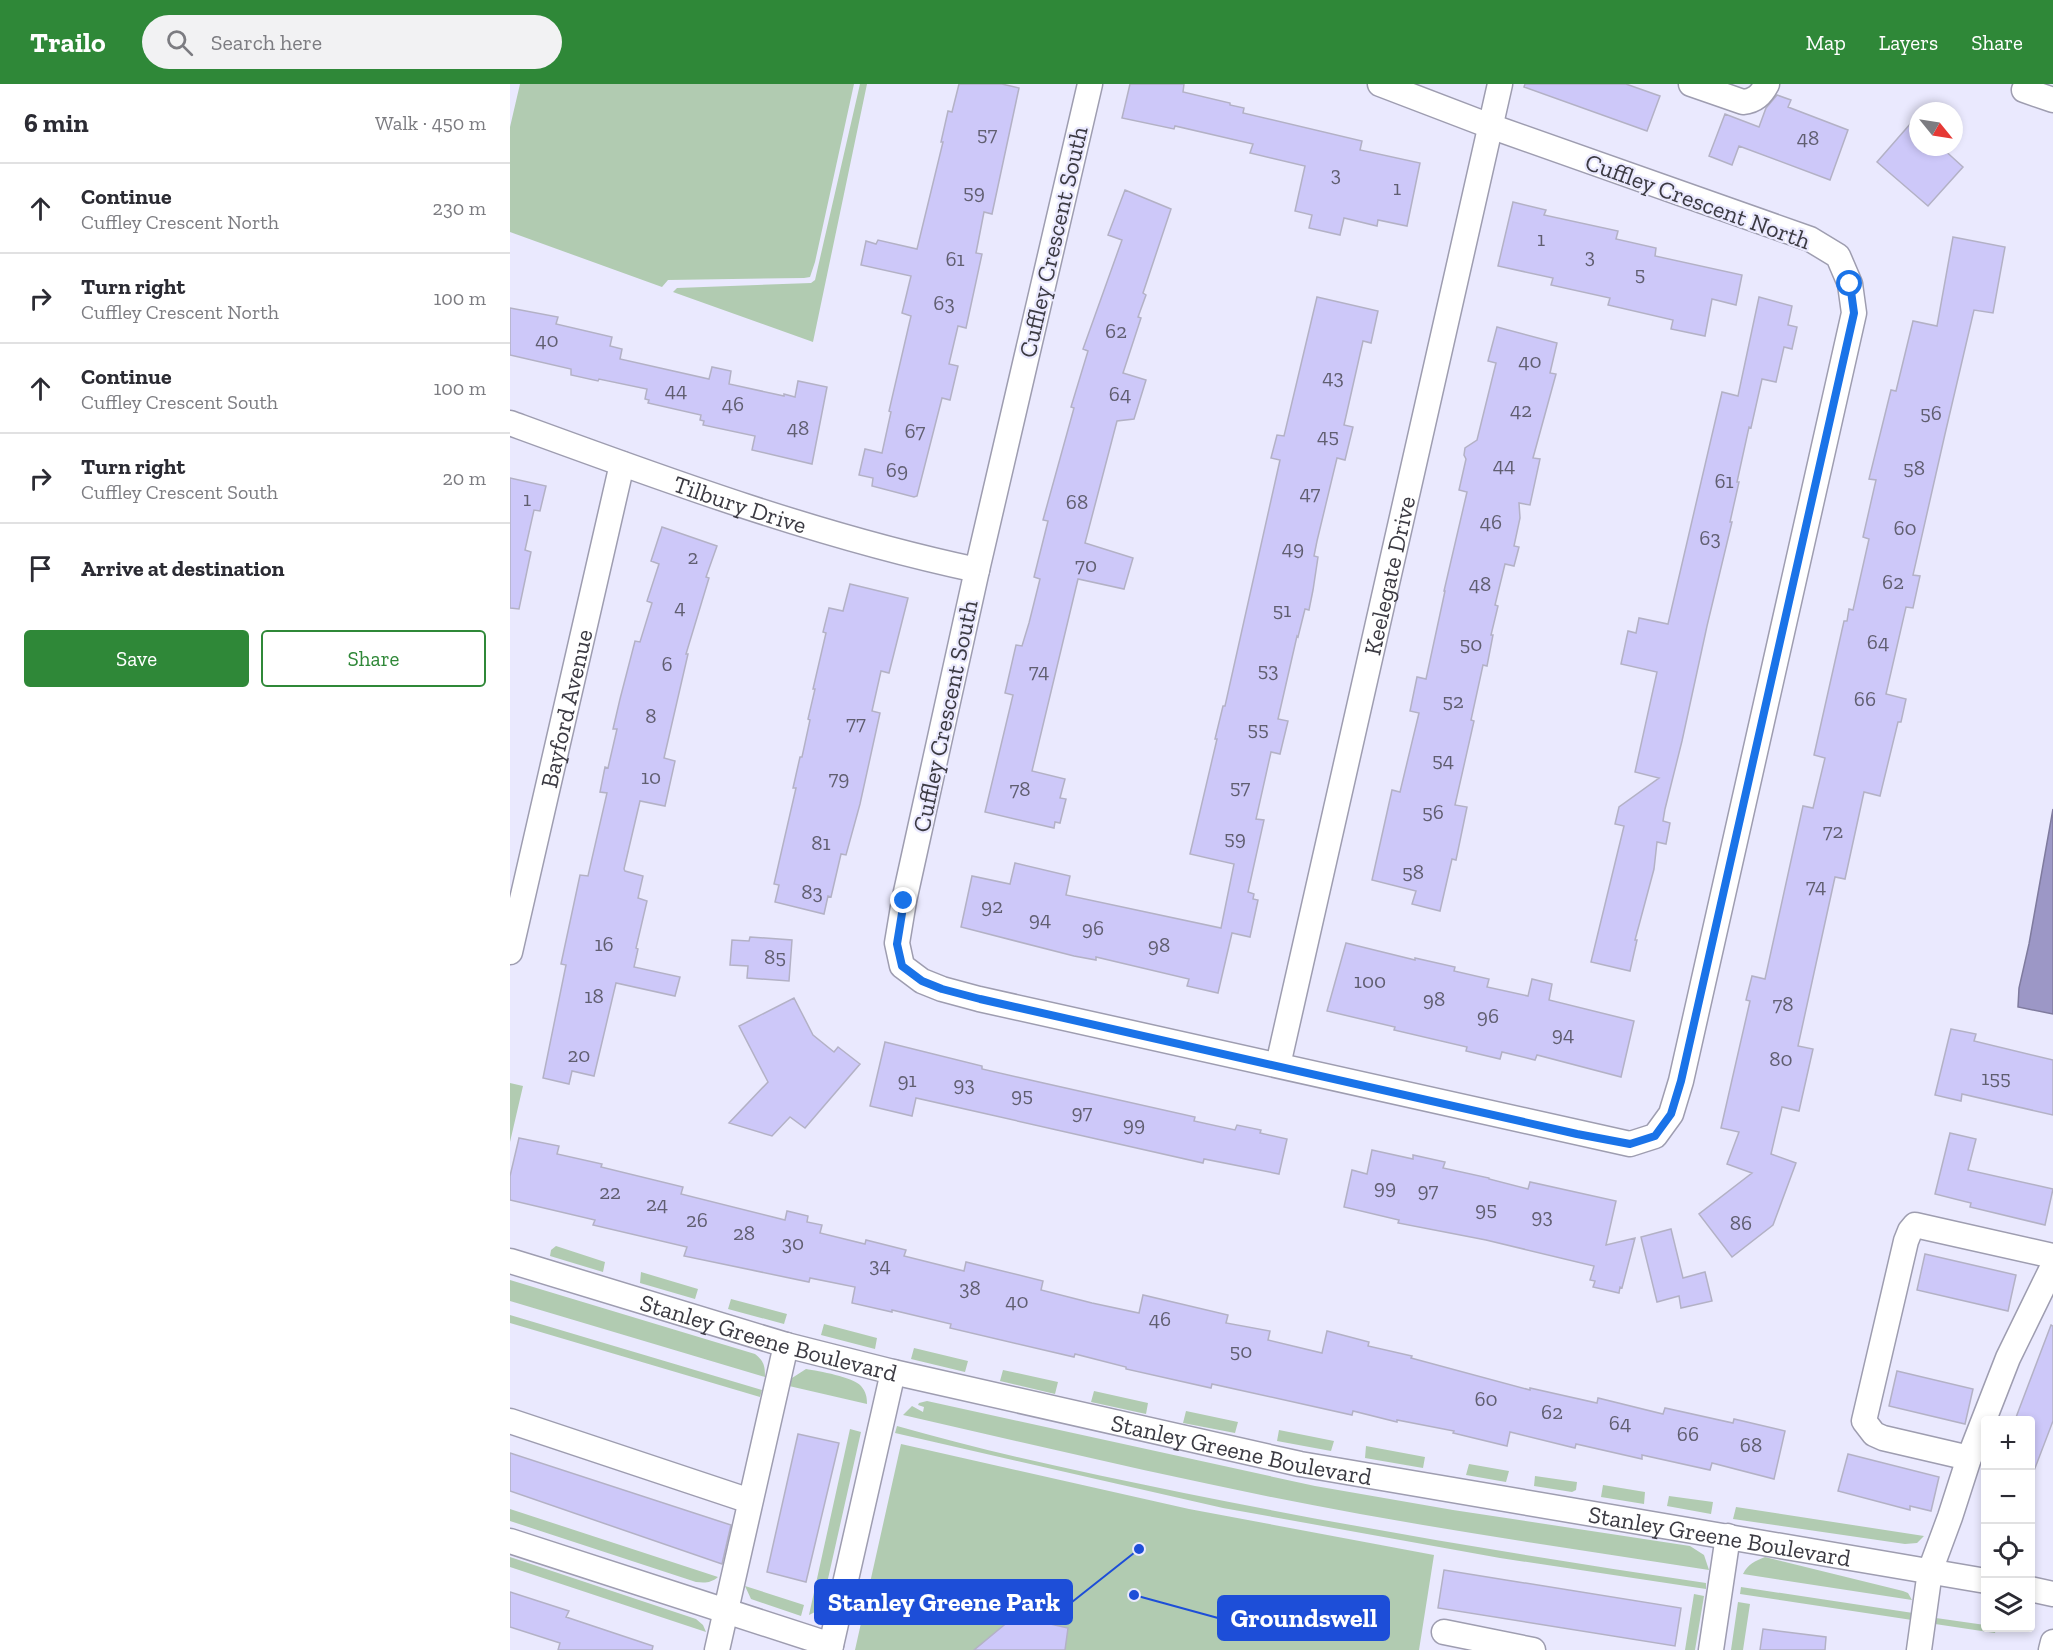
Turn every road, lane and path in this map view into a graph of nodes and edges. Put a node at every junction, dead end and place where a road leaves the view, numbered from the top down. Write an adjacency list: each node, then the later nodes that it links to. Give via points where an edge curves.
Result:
1 (1090, 84): 11 (street, Cuffley Crescent South)
2 (1380, 84): 8 (street)
3 (1500, 84): 8 (street, Keelegate Drive)
4 (1691, 84): 5 (street, via 1743,102 1759,96)
5 (1767, 84)
6 (2020, 86): 7 (street)
7 (2053, 100)
8 (1490, 126): 13 (street, Keelegate Drive); 13 (street, Cuffley Crescent North, via 1810,239 1838,256 1850,284 1854,313 1681,1081 1671,1114 1655,1136 1630,1144)
9 (510, 423): 10 (street, Tilbury Drive)
10 (622, 464): 11 (street, Tilbury Drive, via 831,533); 12 (street, Bayford Avenue)
11 (977, 570): 13 (street, Cuffley Crescent South, via 904,901 897,944 902,966 922,981 942,989)
12 (510, 952)
13 (1278, 1065)
14 (2053, 1256): 20 (street, via 1915,1225 1910,1231 1864,1421 1874,1434 1883,1438)
15 (510, 1261): 17 (street, Stanley Greene Boulevard)
16 (2053, 1266): 20 (street, via 2008,1358)
17 (786, 1345): 18 (street, Stanley Greene Boulevard); 21 (street)
18 (893, 1372): 22 (street, Stanley Greene Boulevard, via 1300,1464); 32 (street)
19 (510, 1421): 21 (street)
20 (1969, 1458): 24 (street)
21 (750, 1501): 28 (street)
22 (1728, 1536): 24 (street, Stanley Greene Boulevard); 35 (street)
23 (510, 1541): 28 (street)
24 (1930, 1571): 25 (street, Stanley Greene Boulevard); 36 (street)
25 (1981, 1580)
26 (2035, 1590): 27 (street)
27 (2053, 1594)
28 (726, 1612): 32 (street); 33 (street)
29 (1444, 1632): 31 (street)
30 (2053, 1641): 37 (street)
31 (1502, 1647): 34 (street)
32 (831, 1648)
33 (717, 1650)
34 (1533, 1650)
35 (1711, 1650)
36 (1919, 1650)
37 (2051, 1650)

